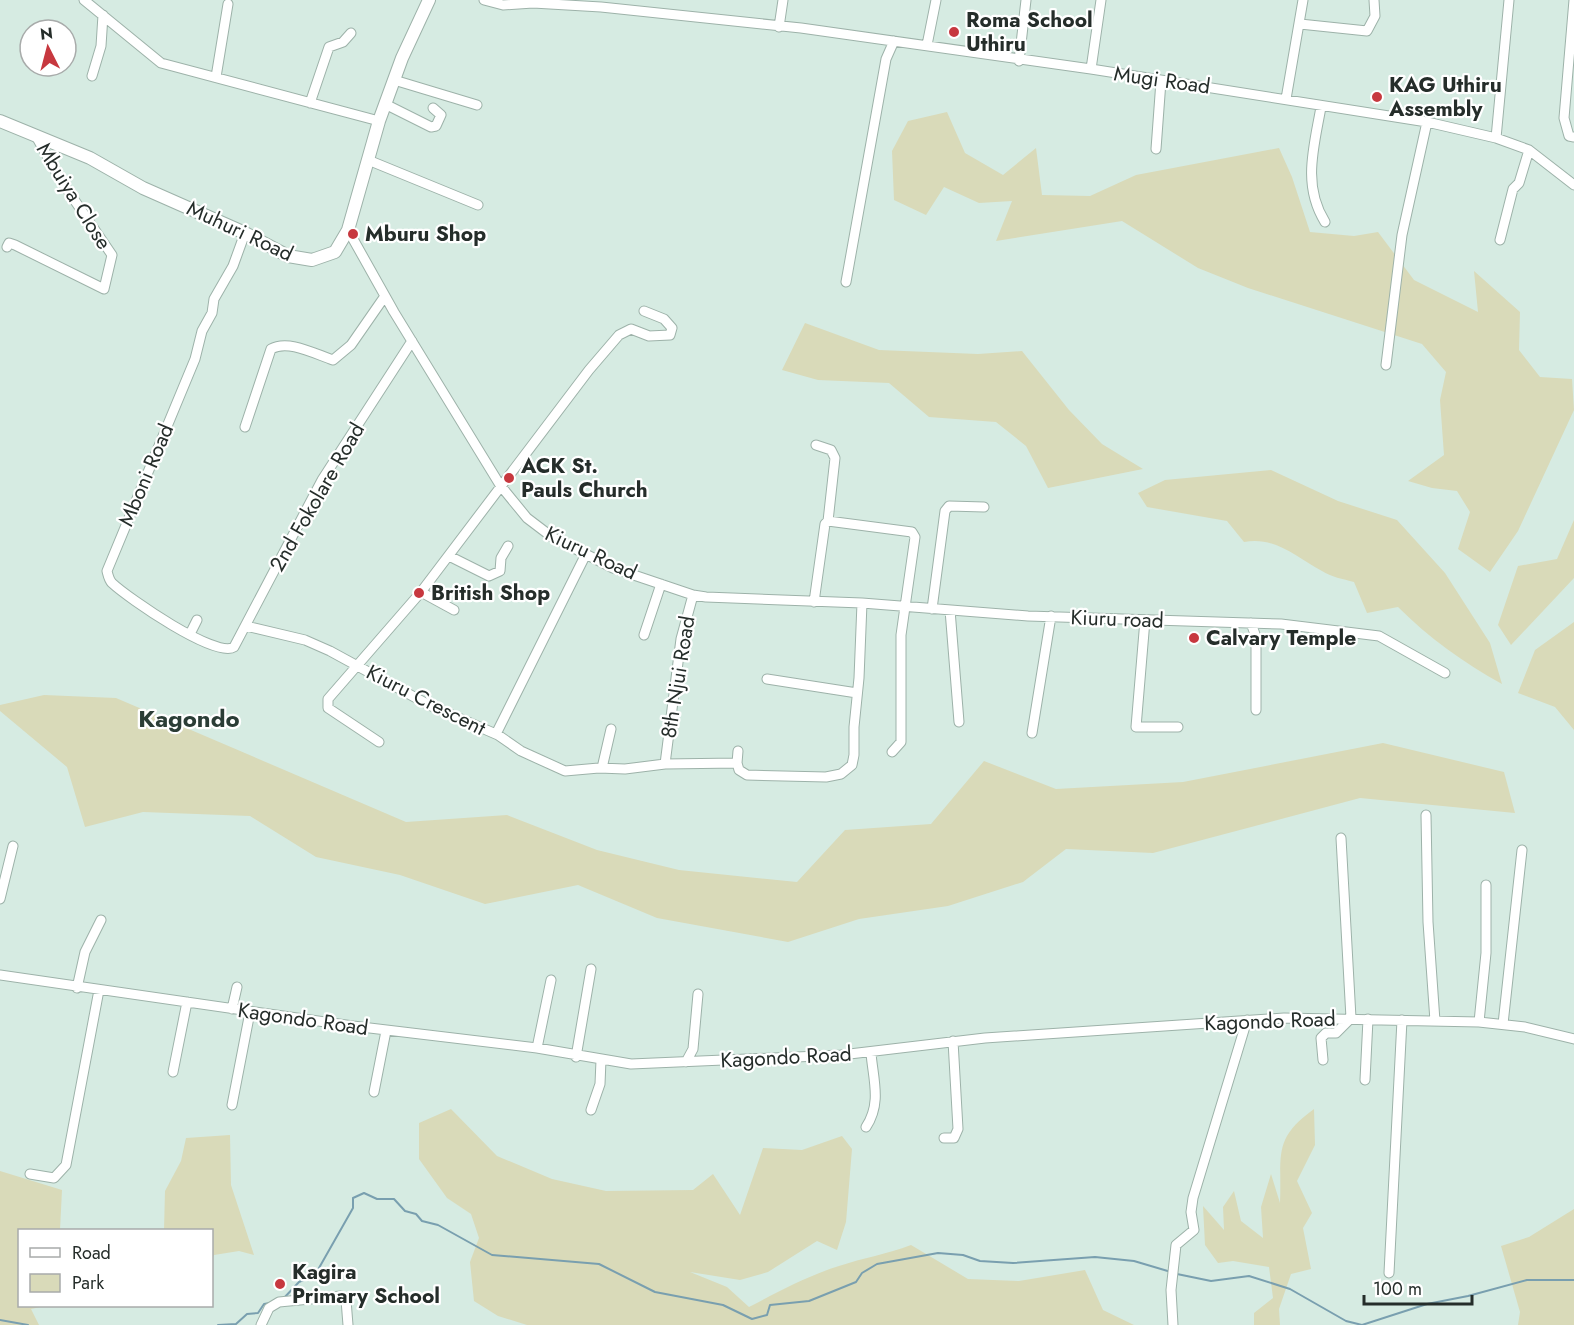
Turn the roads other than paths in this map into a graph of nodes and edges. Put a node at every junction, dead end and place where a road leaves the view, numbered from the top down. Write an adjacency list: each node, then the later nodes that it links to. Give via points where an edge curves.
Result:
1 (84, 0): 13 (street)
2 (429, 0): 23 (main road, Muhuri Road)
3 (484, 0): 15 (street, Mugi Road, via 503,5 601,7)
4 (783, 0): 15 (street)
5 (936, 0): 18 (street)
6 (1026, 0): 19 (street)
7 (1101, 0): 20 (street)
8 (1303, 0): 14 (street)
9 (1374, 0): 14 (street, via 1375,16 1367,31)
10 (1509, 0): 36 (street)
11 (1574, 0): 35 (street, via 1564,118 1569,136)
12 (228, 4): 22 (street)
13 (103, 15): 21 (street, via 101,46); 22 (street, via 161,63)
14 (1300, 24): 25 (street)
15 (779, 27): 17 (street, Mugi Road)
16 (351, 33): 26 (street, via 343,42 329,47)
17 (894, 42): 18 (street, Mugi Road); 47 (street, via 885,59)
18 (927, 45): 19 (street, Mugi Road)
19 (1019, 61): 20 (street, Mugi Road)
20 (1091, 69): 24 (street, Mugi Road)
21 (92, 76)
22 (216, 76): 26 (street)
23 (394, 80): 27 (main road, Muhuri Road); 28 (street)
24 (1161, 81): 25 (street, Mugi Road); 37 (street)
25 (1286, 99): 29 (street, Mugi Road)
26 (310, 103): 32 (street)
27 (385, 104): 30 (street, via 431,127 436,126 441,115); 32 (main road, Muhuri Road)
28 (477, 105)
29 (1321, 106): 33 (street, Mugi Road); 42 (street, via 1310,169 1311,194)
30 (433, 108)
31 (0, 121): 34 (main road, Muhuri Road)
32 (379, 121): 39 (main road, Muhuri Road)
33 (1426, 122): 36 (street, Mugi Road); 51 (street, via 1402,235)
34 (36, 136): 44 (main road, Muhuri Road); 46 (street, Mbuiya Close, via 112,255 104,289 15,245 9,243)
35 (1574, 137)
36 (1496, 138): 38 (street, Mugi Road)
37 (1156, 149)
38 (1529, 150): 40 (street, Mugi Road); 45 (street)
39 (368, 160): 41 (street); 43 (main road, Muhuri Road)
40 (1574, 185)
41 (478, 205)
42 (1325, 222)
43 (348, 230): 44 (main road, Muhuri Road, via 334,252 312,260 288,256); 48 (street, Kiuru Road)
44 (245, 233): 74 (street, Mboni Road, via 233,266 214,299 195,359 107,571 110,581 155,616)
45 (1500, 240)
46 (7, 247)
47 (846, 282)
48 (385, 296): 50 (street, Kiuru Road); 52 (street, via 333,360 288,345 271,349)
49 (644, 311): 54 (street, via 664,319 672,328 670,335 649,336 631,329 619,335)
50 (412, 341): 54 (street, Kiuru Road); 73 (street, 2nd Fokolare Road, via 322,480)
51 (1386, 365)
52 (245, 427)
53 (816, 445): 56 (street, via 831,450 835,458)
54 (500, 485): 58 (street, Kiuru Road, via 540,530); 59 (street)
55 (984, 507): 66 (street, via 950,506 945,511)
56 (828, 522): 63 (street); 65 (street, via 912,532 915,537)
57 (508, 546): 59 (street, via 501,558 500,571 494,576)
58 (586, 554): 60 (street, Kiuru Road); 86 (street)
59 (449, 556): 61 (street)
60 (661, 584): 62 (street, Kiuru Road); 75 (street)
61 (421, 592): 67 (street); 77 (street)
62 (693, 596): 63 (street, Kiuru Road); 90 (street, 8th Njui Road, via 681,639)
63 (814, 602): 64 (street, Kiuru road)
64 (862, 603): 65 (street, Kiuru road); 80 (street)
65 (904, 607): 66 (street, Kiuru road); 89 (street, via 901,742)
66 (932, 609): 68 (street, Kiuru road)
67 (454, 610)
68 (950, 610): 69 (street, Kiuru road); 82 (street)
69 (1052, 616): 71 (street, Kiuru road); 85 (street)
70 (196, 620): 74 (street)
71 (1145, 620): 72 (street, Kiuru road); 83 (street, via 1137,727)
72 (1251, 623): 78 (street, Kiuru road, via 1379,636); 81 (street, via 1256,637)
73 (246, 626): 76 (street, 2nd Fokolare Road, via 234,646); 77 (street, Kiuru Crescent, via 305,640)
74 (190, 634): 76 (street, Mboni Road)
75 (644, 635)
76 (224, 649)
77 (357, 665): 86 (street, Kiuru Crescent, via 429,705); 87 (street, via 328,699 328,708)
78 (1445, 673)
79 (767, 679): 80 (street)
80 (857, 693): 91 (street, via 854,755 847,770 837,776 747,775)
81 (1256, 710)
82 (959, 722)
83 (1178, 727)
84 (611, 729): 92 (street)
85 (1032, 733)
86 (496, 734): 92 (street, Kiuru Crescent, via 521,751 565,771)
87 (379, 742)
88 (738, 751): 91 (street)
89 (892, 752)
90 (665, 761): 91 (street, Kiuru Crescent); 92 (street, Kiuru Crescent, via 625,769)
91 (737, 763)
92 (602, 768)
93 (1426, 815): 114 (street)
94 (1341, 838): 110 (street)
95 (13, 846): 98 (street)
96 (1522, 850): 116 (street)
97 (1486, 885): 115 (street, via 1486,953)
98 (0, 899)
99 (101, 920): 103 (street, via 85,952)
100 (591, 969): 122 (street)
101 (0, 975): 103 (street, Kagondo Road)
102 (551, 980): 120 (street)
103 (77, 987): 105 (street, Kagondo Road)
104 (237, 987): 108 (street)
105 (99, 990): 107 (street, Kagondo Road); 133 (street, via 66,1165 54,1178)
106 (698, 994): 125 (street, via 693,1049)
107 (187, 1002): 108 (street, Kagondo Road); 126 (street)
108 (232, 1009): 109 (street, Kagondo Road)
109 (250, 1012): 117 (street, Kagondo Road); 129 (street)
110 (1351, 1018): 111 (street, Kagondo Road); 112 (street, Kagondo Road); 124 (street, via 1336,1033 1326,1033 1321,1038)
111 (1368, 1019): 113 (street, Kagondo Road); 127 (street)
112 (1247, 1020): 119 (street, Kagondo Road); 137 (street, via 1193,1198 1194,1230 1176,1245 1171,1290)
113 (1402, 1020): 114 (street, Kagondo Road); 134 (street)
114 (1435, 1021): 115 (street, Kagondo Road)
115 (1479, 1022): 116 (street, Kagondo Road)
116 (1503, 1024): 118 (street, Kagondo Road)
117 (386, 1031): 120 (street, Kagondo Road); 128 (street)
118 (1574, 1039)
119 (952, 1041): 121 (street, Kagondo Road); 132 (street, via 958,1129 954,1138)
120 (537, 1048): 122 (street, Kagondo Road)
121 (870, 1053): 125 (street, Kagondo Road); 131 (street, via 877,1101)
122 (576, 1057): 123 (street, Kagondo Road)
123 (601, 1060): 125 (street, Kagondo Road, via 631,1064); 130 (street, via 600,1084)
124 (1323, 1060)
125 (687, 1062)
126 (173, 1071)
127 (1365, 1080)
128 (374, 1092)
129 (231, 1105)
130 (591, 1110)
131 (866, 1127)
132 (944, 1138)
133 (30, 1174)
134 (1389, 1273)
135 (261, 1325): 136 (street, via 269,1308 279,1302 341,1296 346,1300)
136 (348, 1325)
137 (1173, 1325)

